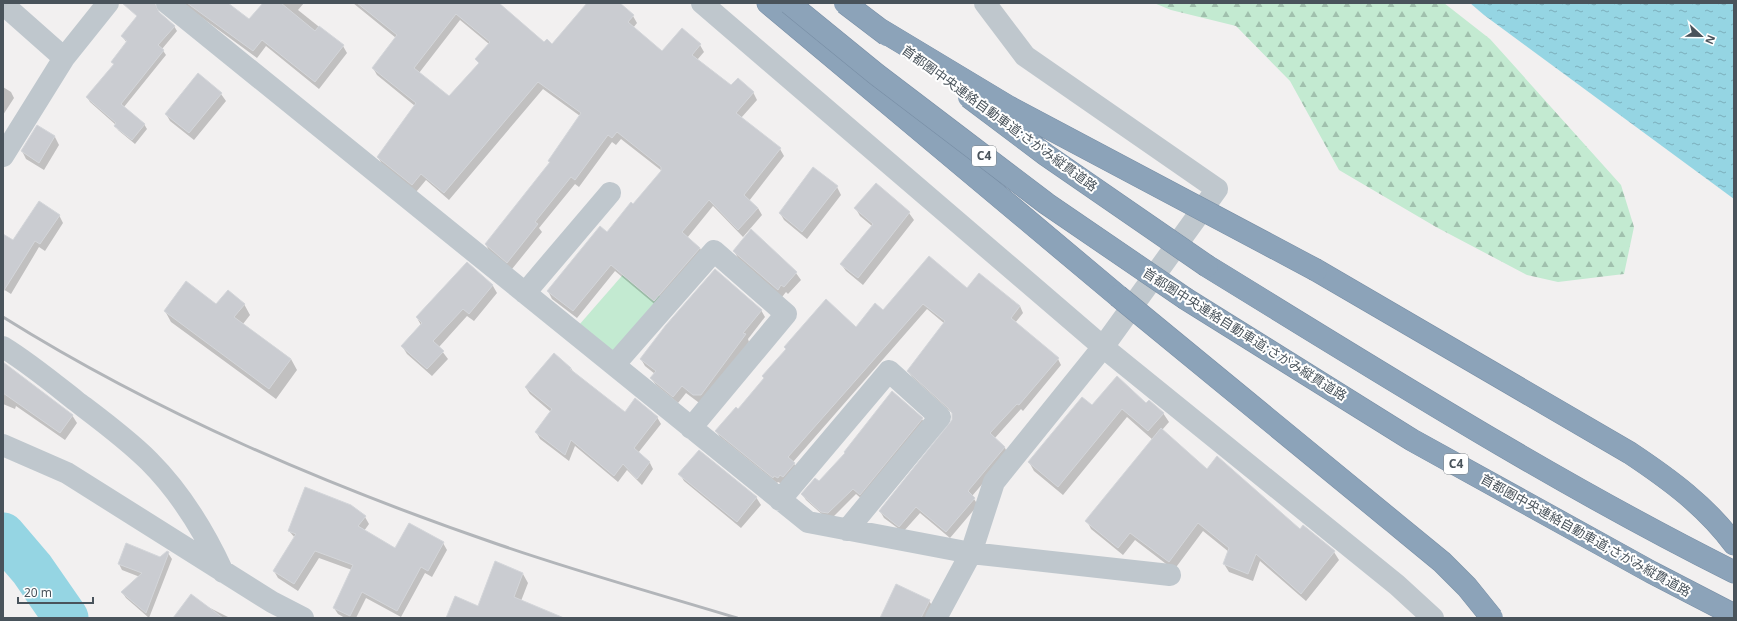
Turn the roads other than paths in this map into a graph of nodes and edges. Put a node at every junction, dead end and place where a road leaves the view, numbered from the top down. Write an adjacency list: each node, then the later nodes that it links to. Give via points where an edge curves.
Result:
1 (108, 3): 10 (street)
2 (167, 3): 13 (street)
3 (702, 3): 15 (street)
4 (768, 3): 30 (highway, bridge, via 1124,301 1442,562)
5 (789, 3): 26 (highway, 首都圏中央連絡自動車道;さがみ縦貫道路 / C4, bridge, via 876,74 1047,204 1186,299 1412,440 1651,572)
6 (845, 3): 9 (highway, 首都圏中央連絡自動車道;さがみ縦貫道路, bridge)
7 (985, 3): 15 (street, via 1025,56 1217,190)
8 (3, 4): 10 (street)
9 (876, 27): 21 (highway, bridge, via 1009,107 1316,270 1611,441 1668,478 1699,504); 24 (highway, 首都圏中央連絡自動車道;さがみ縦貫道路, bridge, via 1046,155 1207,266 1436,407 1661,536)
10 (64, 58): 11 (street)
11 (3, 156)
12 (610, 193): 13 (street)
13 (525, 293): 16 (street)
14 (3, 347): 23 (street, via 26,361 112,429 149,462 174,491 211,546)
15 (1102, 347): 22 (street, via 994,482); 29 (street, via 1397,585)
16 (614, 365): 17 (street); 17 (street, via 714,251 786,314)
17 (691, 428): 19 (street)
18 (7, 446): 23 (street, via 67,473)
19 (780, 500): 20 (street, via 808,522); 20 (street, via 889,372 940,417)
20 (847, 530): 22 (street)
21 (1734, 544)
22 (971, 553): 25 (street); 28 (street)
23 (223, 572): 27 (street)
24 (1734, 572)
25 (1170, 575)
26 (1734, 613): 31 (highway)
27 (303, 618)
28 (936, 618)
29 (1433, 618)
30 (1492, 618)
31 (1719, 618)

